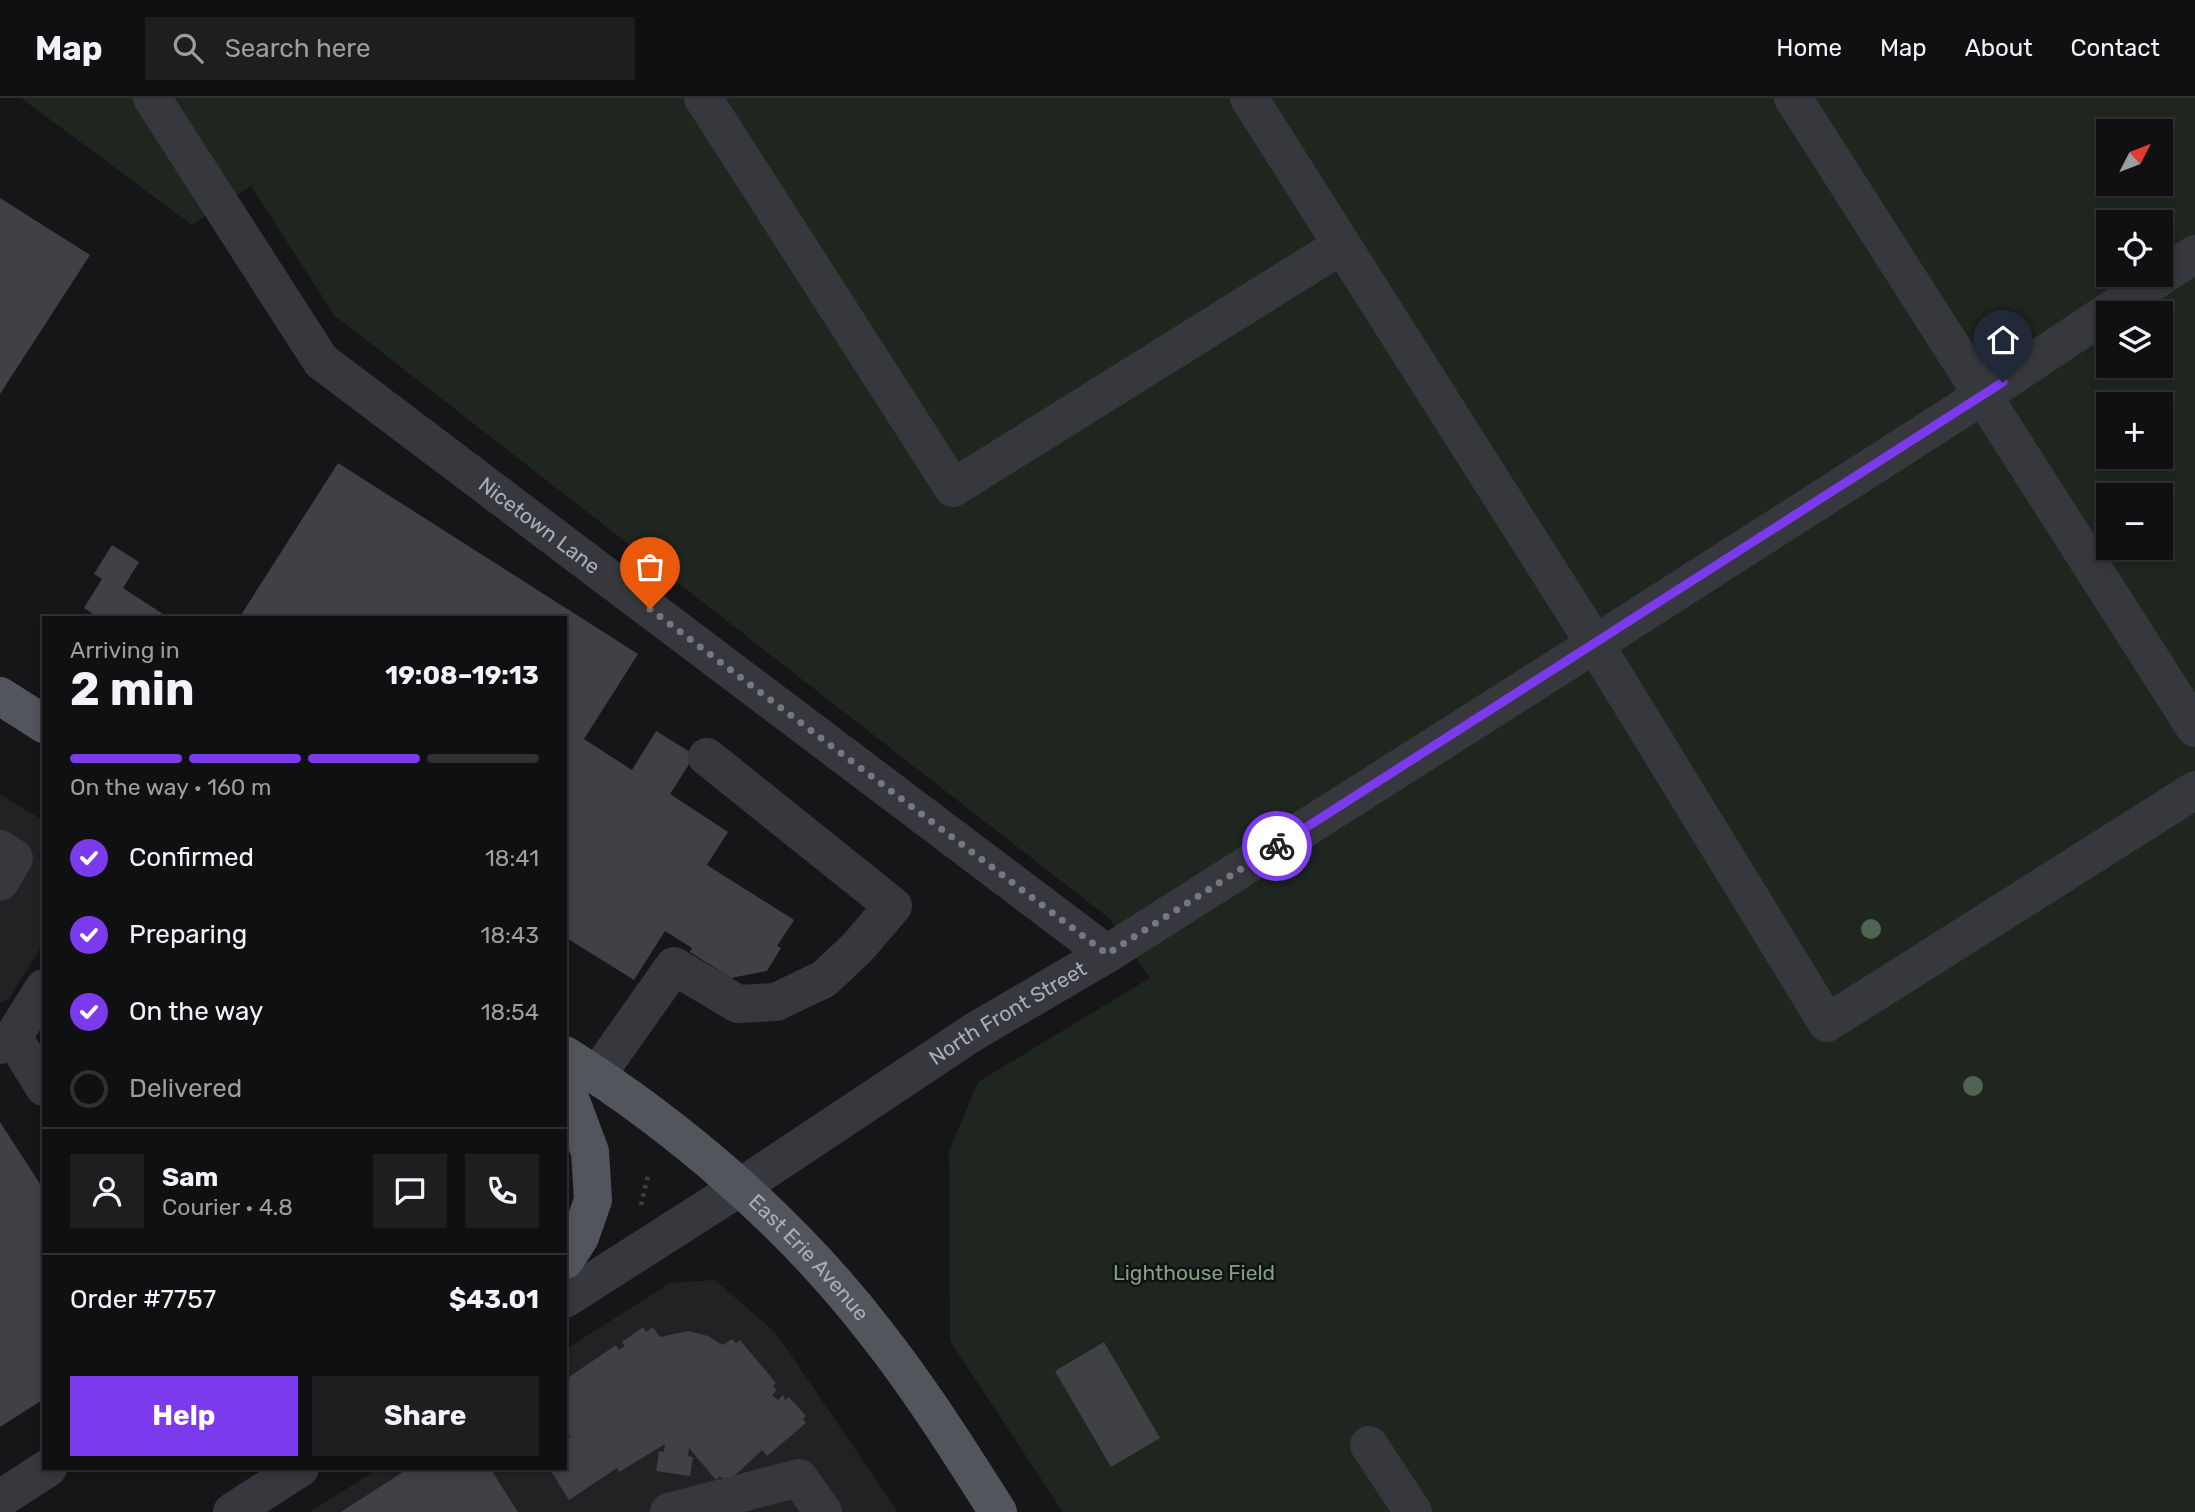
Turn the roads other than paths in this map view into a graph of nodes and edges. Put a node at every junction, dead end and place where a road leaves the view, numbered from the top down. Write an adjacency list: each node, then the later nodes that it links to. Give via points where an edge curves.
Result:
1 (152, 98): 16 (street, Nicetown Lane, via 321,361)
2 (703, 98): 5 (street, via 953,488)
3 (1249, 98): 5 (street)
4 (1793, 98): 7 (street)
5 (1342, 245): 8 (street)
6 (2195, 254): 7 (street, North Front Street)
7 (1982, 396): 8 (street, North Front Street); 11 (street)
8 (1595, 644): 13 (street, via 1827,1023); 16 (street, North Front Street)
9 (1, 698): 10 (main road)
10 (42, 723)
11 (2195, 727)
12 (707, 757): 19 (street, via 893,906 824,979 776,1002 738,1004 674,966)
13 (2195, 790)
14 (0, 849): 15 (street, via 14,858)
15 (0, 882)
16 (1107, 954): 21 (street, North Front Street, via 972,1033)
17 (42, 991): 18 (street)
18 (7, 1041): 20 (street)
19 (576, 1072): 21 (main road, East Erie Avenue, via 681,1138); 22 (main road, via 593,1200 580,1237)
20 (42, 1085)
21 (739, 1187): 23 (street, North Front Street); 31 (main road, East Erie Avenue, via 826,1274 875,1331)
22 (567, 1257)
23 (567, 1298)
24 (1369, 1445): 32 (street)
25 (45, 1470): 27 (street)
26 (297, 1470): 28 (street)
27 (0, 1499)
28 (232, 1512)
29 (670, 1512): 30 (street, via 799,1478)
30 (823, 1512)
31 (998, 1512)
32 (1413, 1512)

